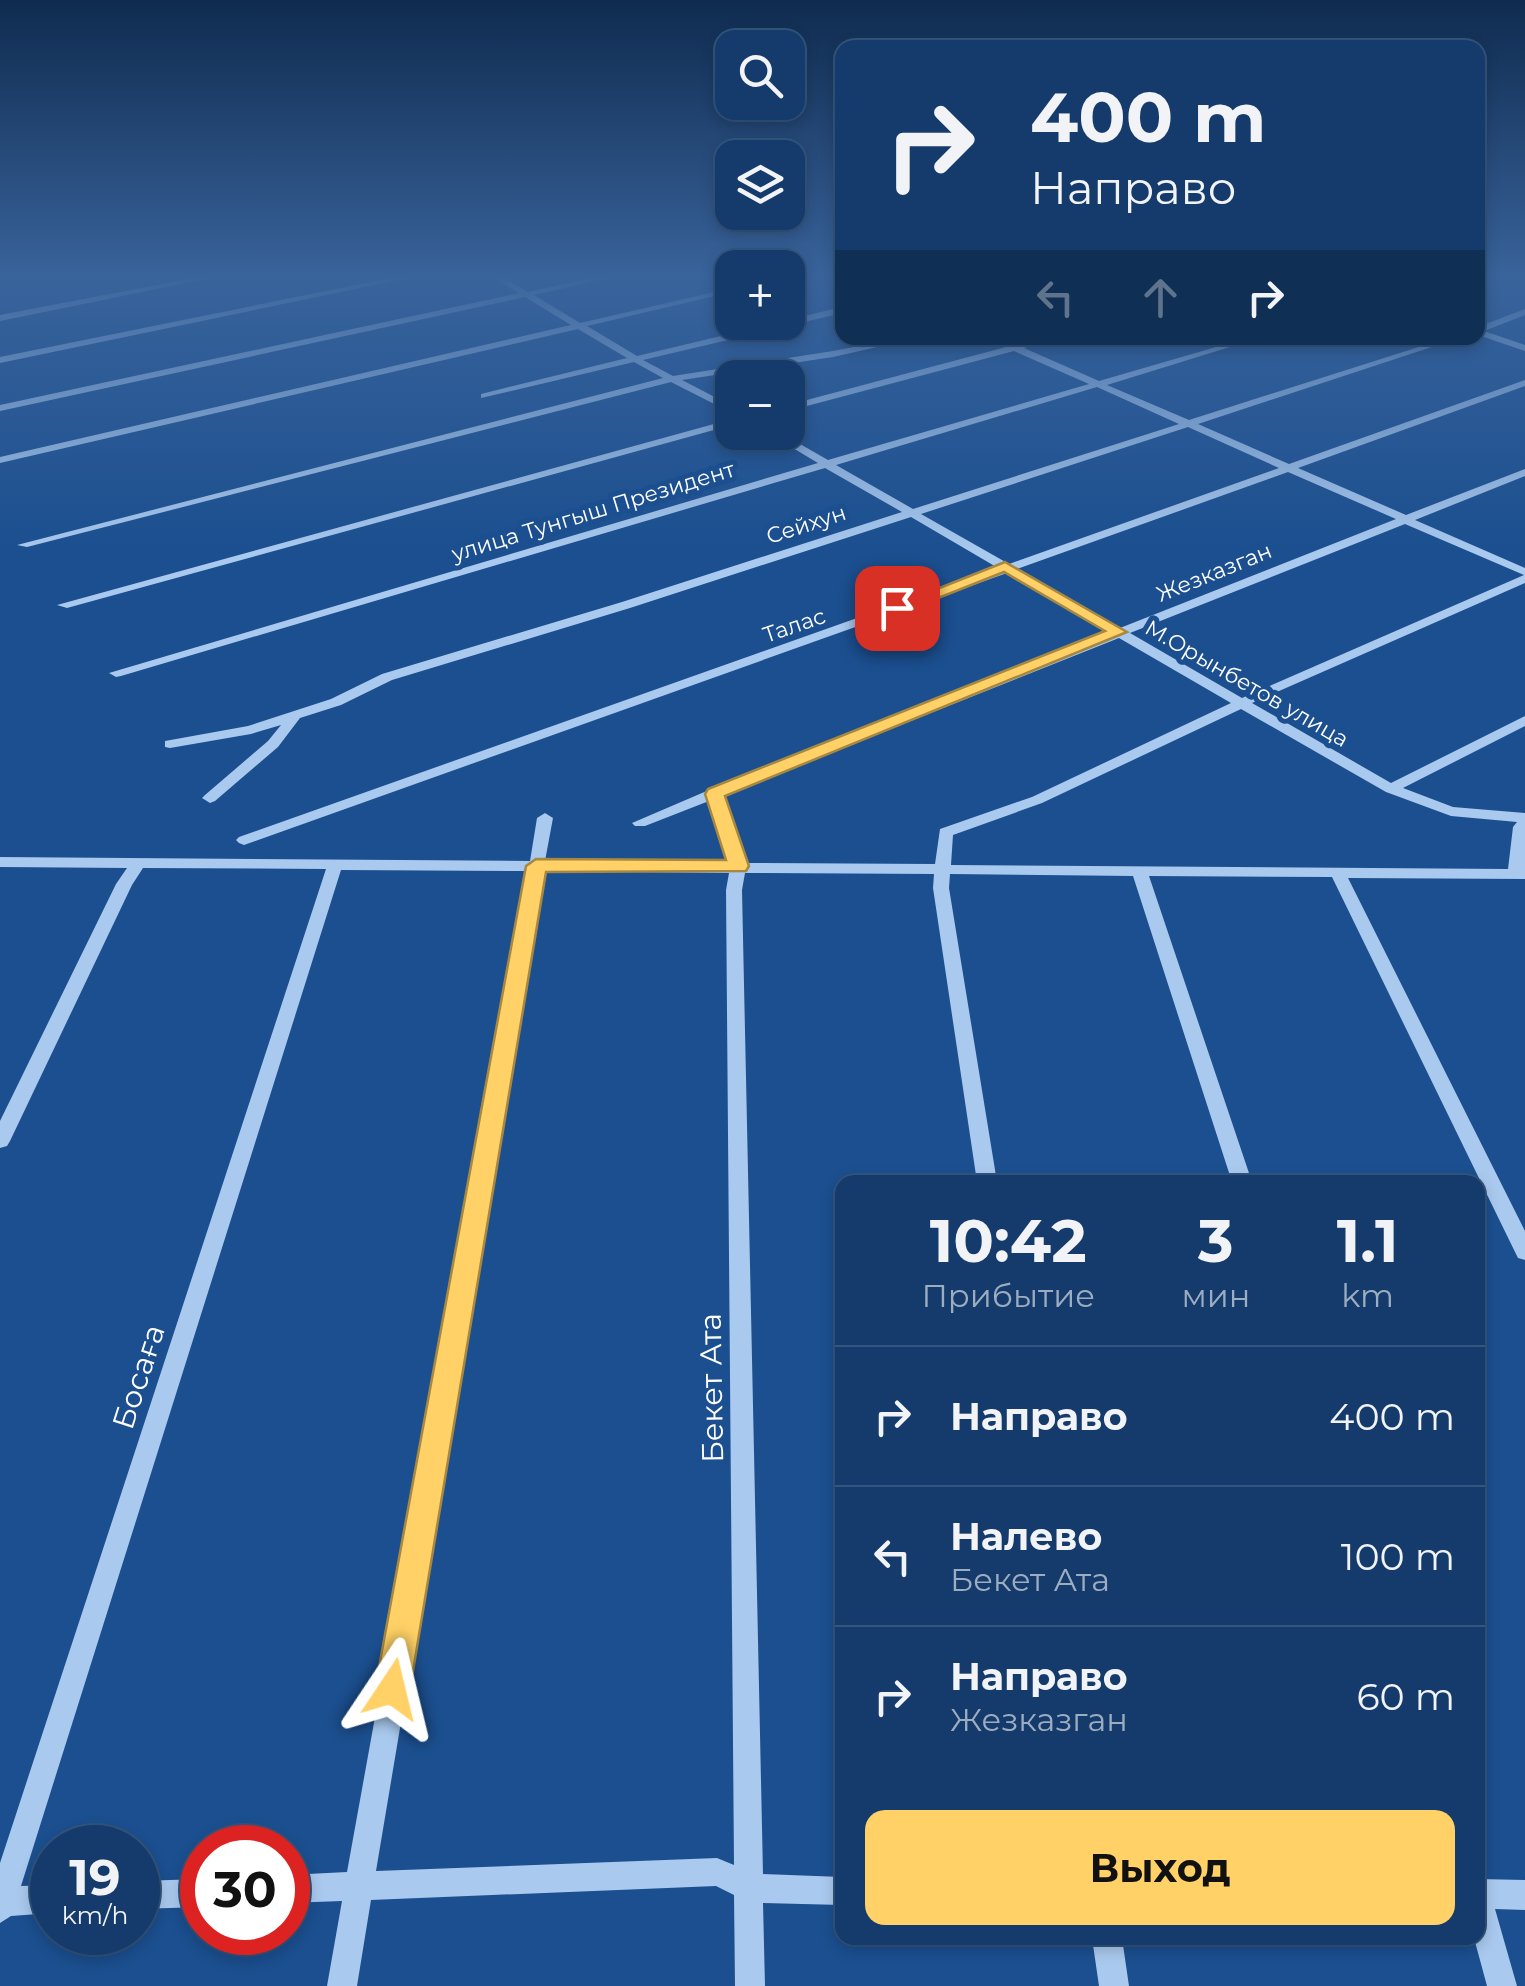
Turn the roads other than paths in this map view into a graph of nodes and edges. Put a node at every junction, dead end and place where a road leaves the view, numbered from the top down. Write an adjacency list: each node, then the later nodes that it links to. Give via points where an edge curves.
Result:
1 (189, 367): 16 (street)
2 (402, 367): 20 (street)
3 (601, 367): 13 (street)
4 (650, 367): 10 (street)
5 (751, 367): 10 (street)
6 (941, 367): 15 (street)
7 (1060, 367): 11 (street)
8 (1152, 367): 11 (street, улица Тунгыш Президент)
9 (1367, 367): 17 (street, Сейхун)
10 (672, 379): 14 (street); 26 (street)
11 (1096, 382): 17 (street); 21 (street, улица Тунгыш Президент)
12 (1525, 383): 22 (street, Талас)
13 (484, 396)
14 (715, 401)
15 (805, 403)
16 (0, 408)
17 (1192, 424): 22 (street); 24 (street, Сейхун)
18 (715, 427): 29 (street)
19 (802, 450): 21 (street, М.Орынбетов улица)
20 (0, 460)
21 (825, 463): 24 (street, М.Орынбетов улица); 31 (street, улица Тунгыш Президент)
22 (1290, 468): 25 (street); 27 (street, Талас)
23 (1525, 472): 25 (street, Жезказган)
24 (910, 511): 27 (street, М.Орынбетов улица); 33 (street, Сейхун, via 388,677)
25 (1402, 518): 28 (street); 30 (street, Жезказган)
26 (23, 545)
27 (1005, 566): 30 (street, М.Орынбетов улица); 42 (street, Талас)
28 (1525, 576): 32 (street)
29 (63, 605)
30 (1118, 632): 32 (street, М.Орынбетов улица); 37 (street, Жезказган)
31 (116, 672)
32 (1242, 703): 36 (street, М.Орынбетов улица); 48 (street, via 1037,800 954,826 945,832)
33 (295, 716): 35 (street, Сейхун); 38 (street)
34 (1525, 720): 36 (street)
35 (170, 744)
36 (1391, 788): 40 (street, М.Орынбетов улица, via 1450,811)
37 (714, 794): 41 (street, Жезказган); 47 (street, Бекет Ата)
38 (210, 798)
39 (545, 818): 46 (street)
40 (1525, 821): 51 (street)
41 (640, 823)
42 (244, 840)
43 (0, 862): 44 (street)
44 (138, 864): 45 (street); 52 (street)
45 (335, 865): 46 (street); 63 (street, Босаға)
46 (536, 866): 47 (street); 56 (street)
47 (738, 866): 48 (street); 58 (street, Бекет Ата)
48 (944, 868): 49 (street); 53 (street, via 941,888)
49 (1140, 871): 50 (street); 54 (street)
50 (1337, 871): 51 (street); 55 (street)
51 (1520, 873)
52 (0, 1141)
53 (987, 1175)
54 (1240, 1175)
55 (1525, 1252)
56 (358, 1886): 57 (street); 58 (street, via 718,1872); 66 (street)
57 (310, 1888)
58 (750, 1888): 59 (street); 67 (street, Бекет Ата)
59 (835, 1890)
60 (1525, 1895): 61 (street)
61 (1485, 1897)
62 (30, 1901): 63 (street)
63 (1, 1904)
64 (1485, 1923): 69 (street)
65 (1108, 1945): 68 (street)
66 (342, 1986)
67 (750, 1986)
68 (1114, 1986)
69 (1502, 1986)

